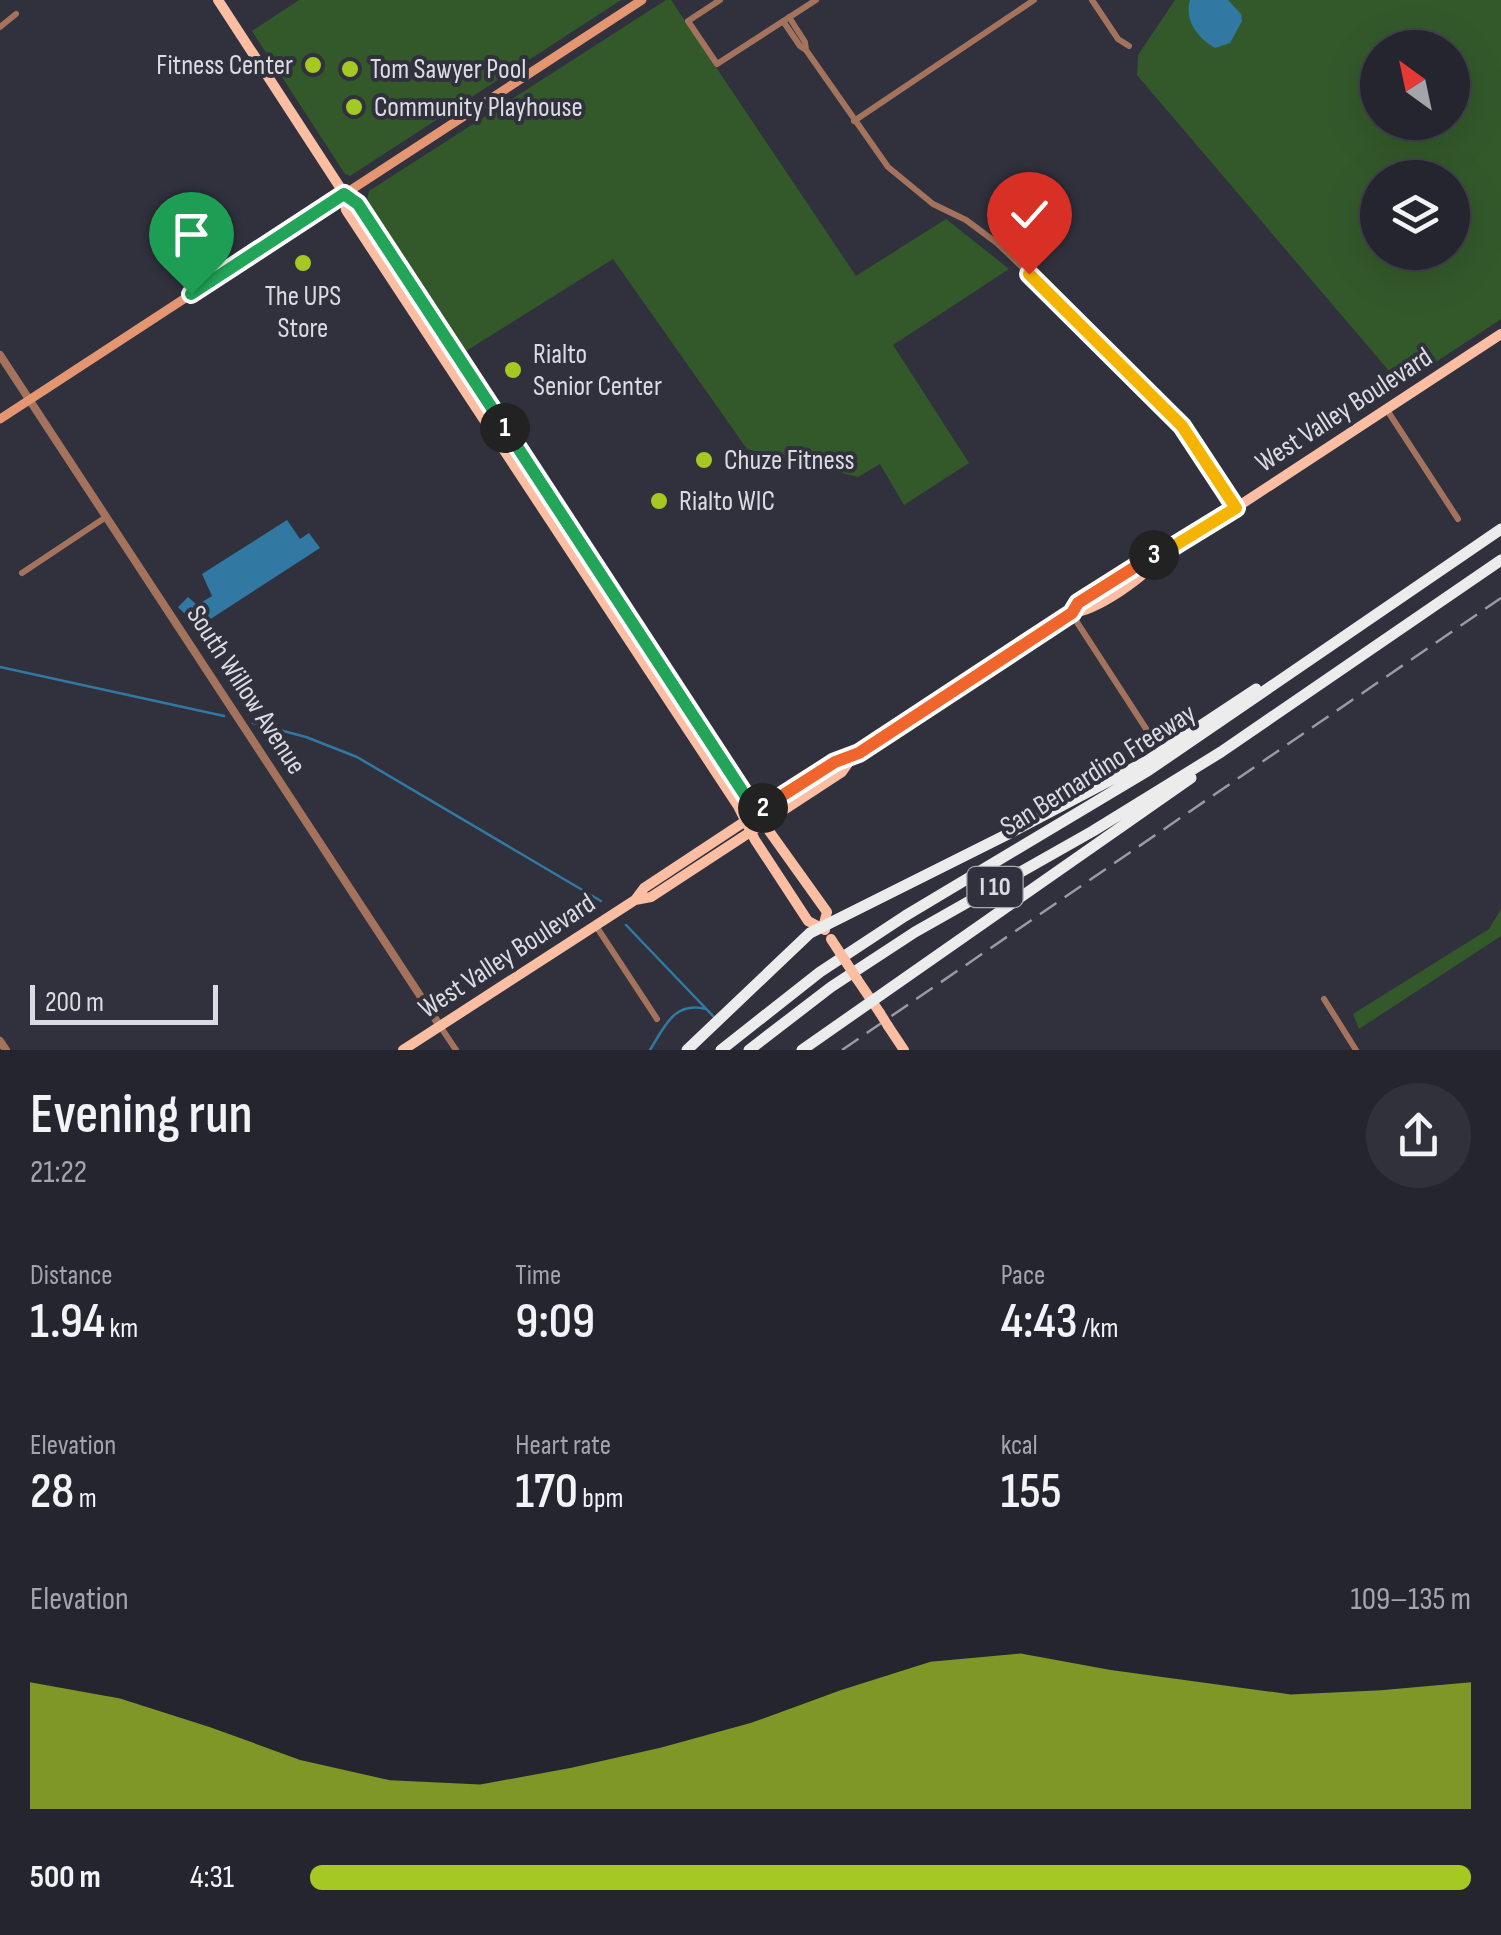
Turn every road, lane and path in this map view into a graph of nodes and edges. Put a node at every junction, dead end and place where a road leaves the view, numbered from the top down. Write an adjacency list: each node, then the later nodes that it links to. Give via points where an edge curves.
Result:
1 (218, 0): 12 (main road)
2 (642, 0): 12 (main road)
3 (720, 0): 8 (street, via 688,21 717,64)
4 (816, 0): 8 (street)
5 (1034, 0): 11 (street)
6 (1092, 0): 10 (street)
7 (16, 14): 9 (street)
8 (786, 20): 11 (street)
9 (0, 26)
10 (1129, 46)
11 (854, 121): 19 (street, via 896,176 997,243 1168,412)
12 (344, 194): 15 (main road); 18 (main road, via 346,210); 23 (main road, via 358,204)
13 (1501, 334): 16 (main road, West Valley Boulevard)
14 (0, 355): 15 (street, South Willow Avenue)
15 (29, 400): 17 (main road); 20 (street, South Willow Avenue)
16 (1387, 408): 19 (main road, West Valley Boulevard); 21 (street)
17 (0, 419)
18 (540, 506): 23 (main road); 31 (main road)
19 (1236, 508): 26 (main road, West Valley Boulevard, via 1086,612)
20 (106, 517): 25 (street); 39 (street, South Willow Avenue)
21 (1458, 520)
22 (1501, 529): 27 (highway, San Bernardino Freeway / I 10)
23 (574, 533): 31 (main road)
24 (1501, 560): 29 (highway, San Bernardino Freeway / I 10)
25 (22, 573)
26 (1072, 613): 28 (street); 30 (main road, West Valley Boulevard)
27 (1313, 660): 35 (highway, via 1147,761); 40 (highway, San Bernardino Freeway / I 10, via 1116,791 905,916)
28 (1154, 741)
29 (1221, 752): 36 (highway, via 1172,794); 41 (highway, San Bernardino Freeway / I 10, via 915,932)
30 (851, 758): 31 (main road, West Valley Boulevard); 32 (main road, West Valley Boulevard, via 842,772)
31 (751, 816): 32 (main road); 33 (main road, West Valley Boulevard)
32 (759, 828): 33 (main road, West Valley Boulevard, via 651,897); 35 (main road, via 808,921); 35 (main road, via 827,912)
33 (635, 900): 34 (main road, West Valley Boulevard)
34 (596, 926): 38 (street); 39 (main road, West Valley Boulevard)
35 (823, 927): 36 (main road, bridge); 44 (highway, via 792,948)
36 (868, 996): 45 (highway); 46 (main road, bridge)
37 (1324, 999): 47 (street)
38 (657, 1019)
39 (440, 1026): 42 (main road, West Valley Boulevard); 43 (street, South Willow Avenue)
40 (730, 1043)
41 (750, 1049)
42 (403, 1050)
43 (456, 1050)
44 (687, 1050)
45 (802, 1050)
46 (904, 1050)
47 (1356, 1050)

